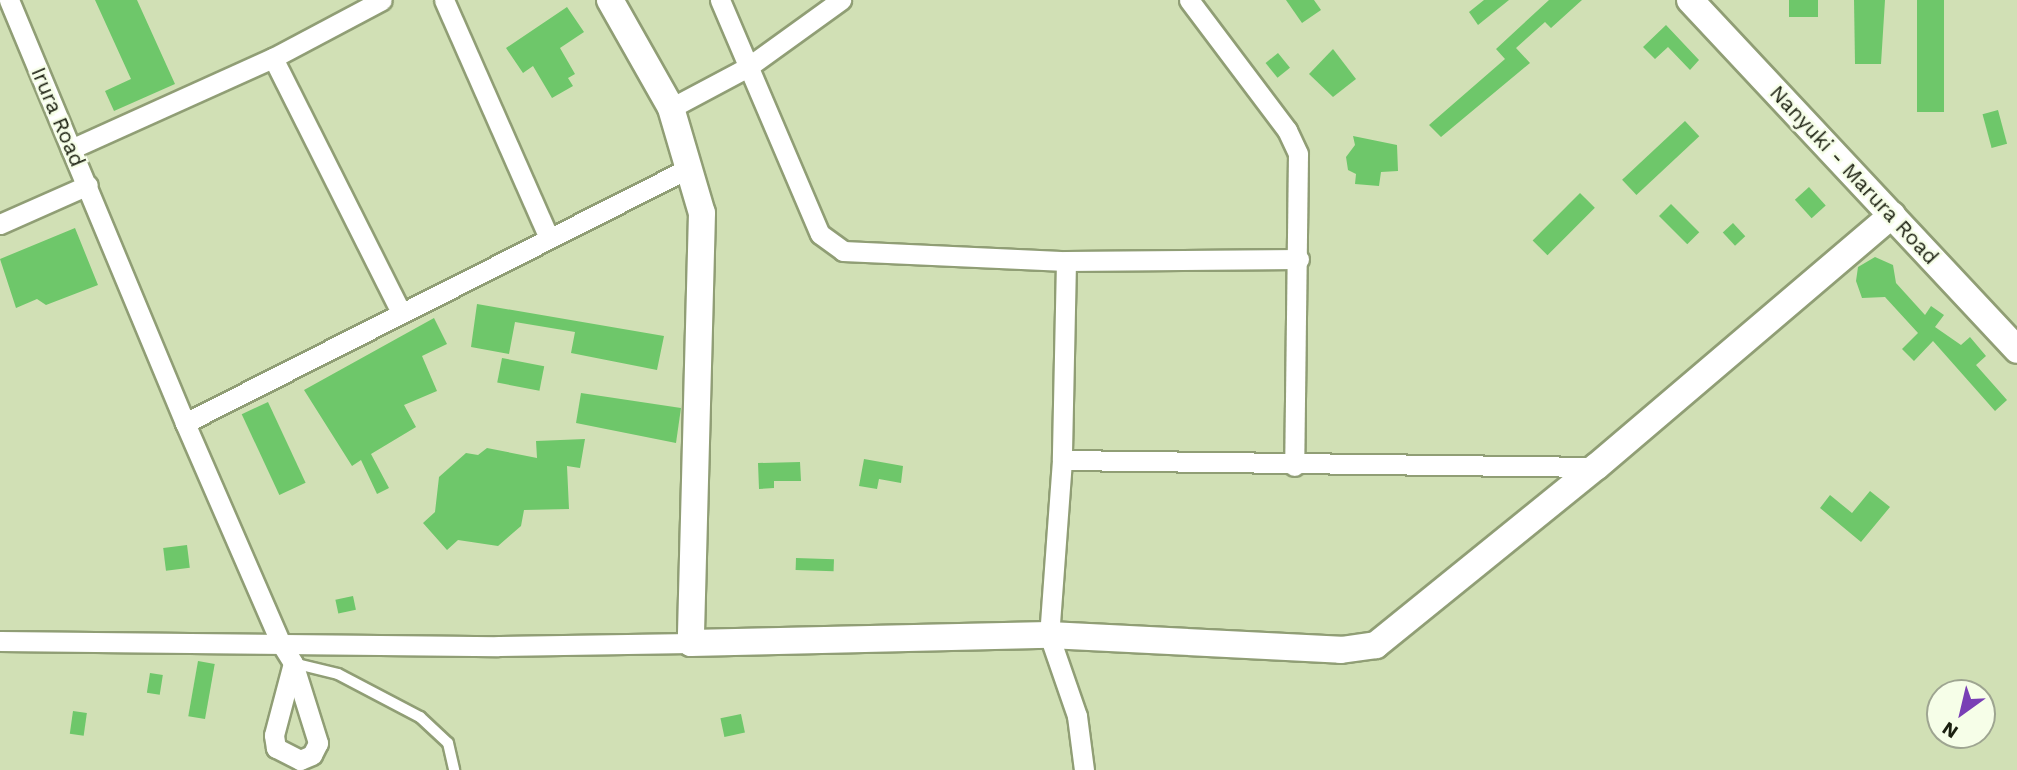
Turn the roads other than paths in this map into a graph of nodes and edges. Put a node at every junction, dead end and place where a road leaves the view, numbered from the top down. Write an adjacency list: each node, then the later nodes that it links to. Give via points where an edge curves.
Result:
1 (9, 0): 12 (street, Irura Road)
2 (382, 0): 9 (street)
3 (444, 0): 17 (street)
4 (610, 0): 11 (street)
5 (720, 0): 10 (street)
6 (841, 0): 10 (street)
7 (1189, 0): 18 (street, via 1296,143)
8 (1690, 0): 15 (street, Nanyuki - Marura Road)
9 (273, 58): 12 (street); 20 (street)
10 (748, 67): 11 (street); 19 (street, via 820,234 831,246 855,255)
11 (671, 108): 13 (street)
12 (71, 149): 14 (street, Irura Road)
13 (689, 168): 17 (street); 29 (street, via 702,214)
14 (88, 185): 16 (street, Irura Road); 22 (street)
15 (1892, 215): 21 (street, Nanyuki - Marura Road); 25 (street)
16 (0, 224)
17 (548, 238): 20 (street)
18 (1299, 258): 19 (street); 24 (street)
19 (1066, 261): 23 (street)
20 (401, 313): 22 (street)
21 (2017, 350)
22 (185, 424): 28 (street)
23 (1062, 460): 24 (street); 26 (street)
24 (1294, 466): 25 (street)
25 (1596, 467): 26 (street, via 1376,645 1340,650)
26 (1049, 635): 29 (street); 32 (street, via 1077,716)
27 (0, 641): 28 (street)
28 (280, 642): 29 (street); 30 (street)
29 (691, 643)
30 (293, 663): 31 (lane, via 338,674 420,717 448,743)
31 (454, 770)
32 (1084, 770)

